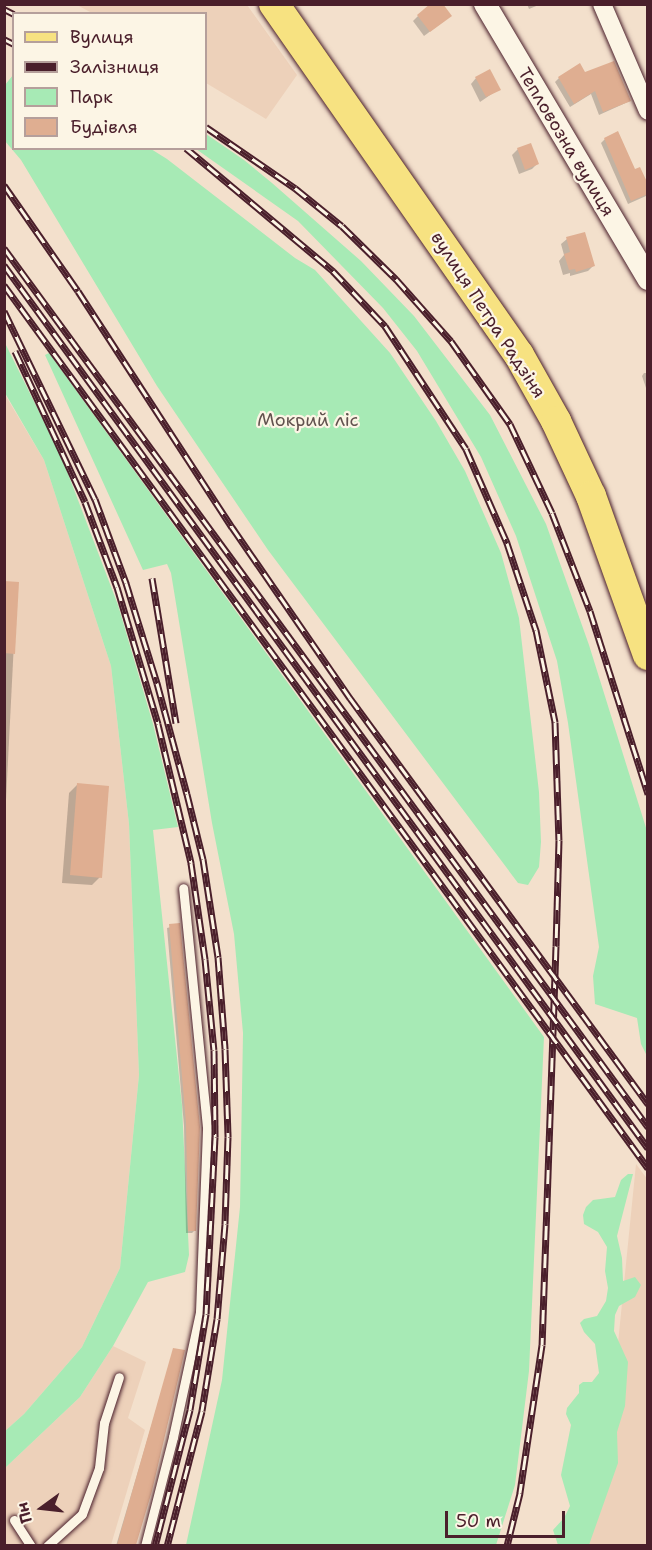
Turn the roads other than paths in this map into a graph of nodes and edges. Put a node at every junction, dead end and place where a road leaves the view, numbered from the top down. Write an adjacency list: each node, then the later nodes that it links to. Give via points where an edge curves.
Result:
1 (274, 4): 6 (main road, вулиця Петра Радзіня, via 519,355 591,496)
2 (484, 4): 5 (street, Тепловозна вулиця)
3 (602, 4): 4 (street)
4 (648, 111)
5 (648, 279)
6 (648, 655)
7 (183, 888): 12 (lane, via 207,1127 200,1312)
8 (119, 1377): 11 (lane, via 104,1423 99,1468 82,1514)
9 (14, 1520): 10 (lane)
10 (31, 1545)
11 (47, 1545)
12 (145, 1545)

